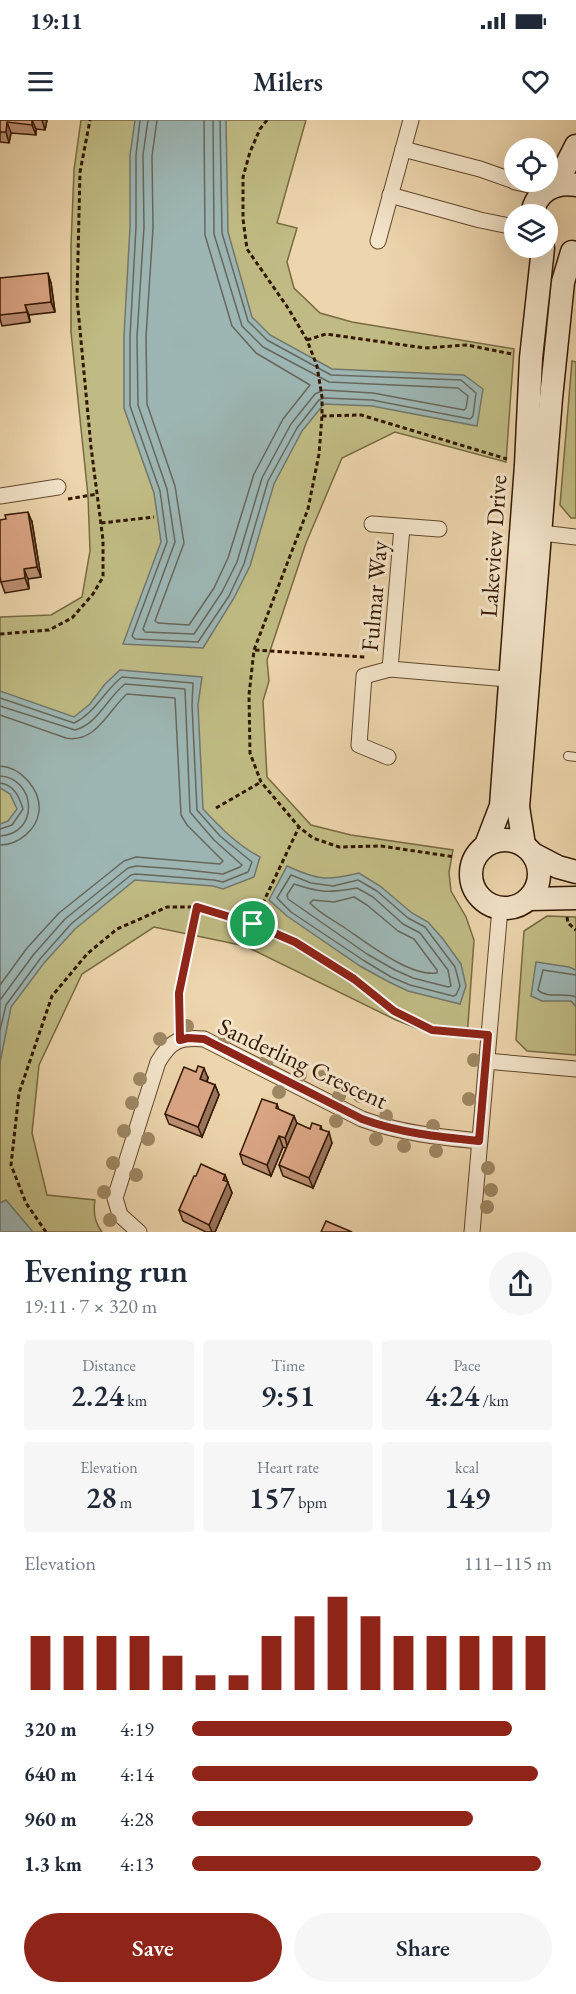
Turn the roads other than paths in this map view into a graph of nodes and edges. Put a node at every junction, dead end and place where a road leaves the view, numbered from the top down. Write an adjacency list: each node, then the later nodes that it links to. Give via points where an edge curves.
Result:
1 (411, 120): 3 (street)
2 (576, 146): 5 (street)
3 (403, 149): 4 (street); 6 (street)
4 (504, 177)
5 (560, 187): 7 (street)
6 (390, 195): 8 (street); 9 (street)
7 (535, 204)
8 (504, 225)
9 (378, 241)
10 (558, 251): 11 (street)
11 (574, 252): 13 (street, Lakeview Drive, via 563,282 551,398)
12 (542, 258): 13 (street, Lakeview Drive, via 529,386)
13 (533, 462): 19 (street, Lakeview Drive)
14 (58, 487): 15 (street)
15 (0, 496)
16 (372, 524): 17 (street)
17 (402, 527): 18 (street); 21 (street, Fulmar Way)
18 (439, 529)
19 (531, 532): 20 (street); 22 (street, Lakeview Drive)
20 (576, 537)
21 (390, 669): 22 (street, Fulmar Way); 23 (street, Fulmar Way, via 364,676 360,745)
22 (519, 680): 24 (street, Lakeview Drive, via 501,806); 25 (street, Lakeview Drive, via 518,807)
23 (388, 757)
24 (486, 845): 25 (street, via 505,840); 29 (street, via 474,859 471,880 481,898)
25 (528, 850): 26 (street); 28 (street, via 538,867 539,880)
26 (576, 872)
27 (576, 898): 28 (street)
28 (529, 899): 29 (street, via 520,905)
29 (500, 908): 30 (street)
30 (486, 1062): 31 (street); 32 (street)
31 (576, 1069)
32 (479, 1141): 33 (street, Sanderling Crescent, via 387,1128 204,1039 180,1040 168,1046 158,1062 116,1198 120,1215); 34 (street)
33 (139, 1232)
34 (472, 1232)

